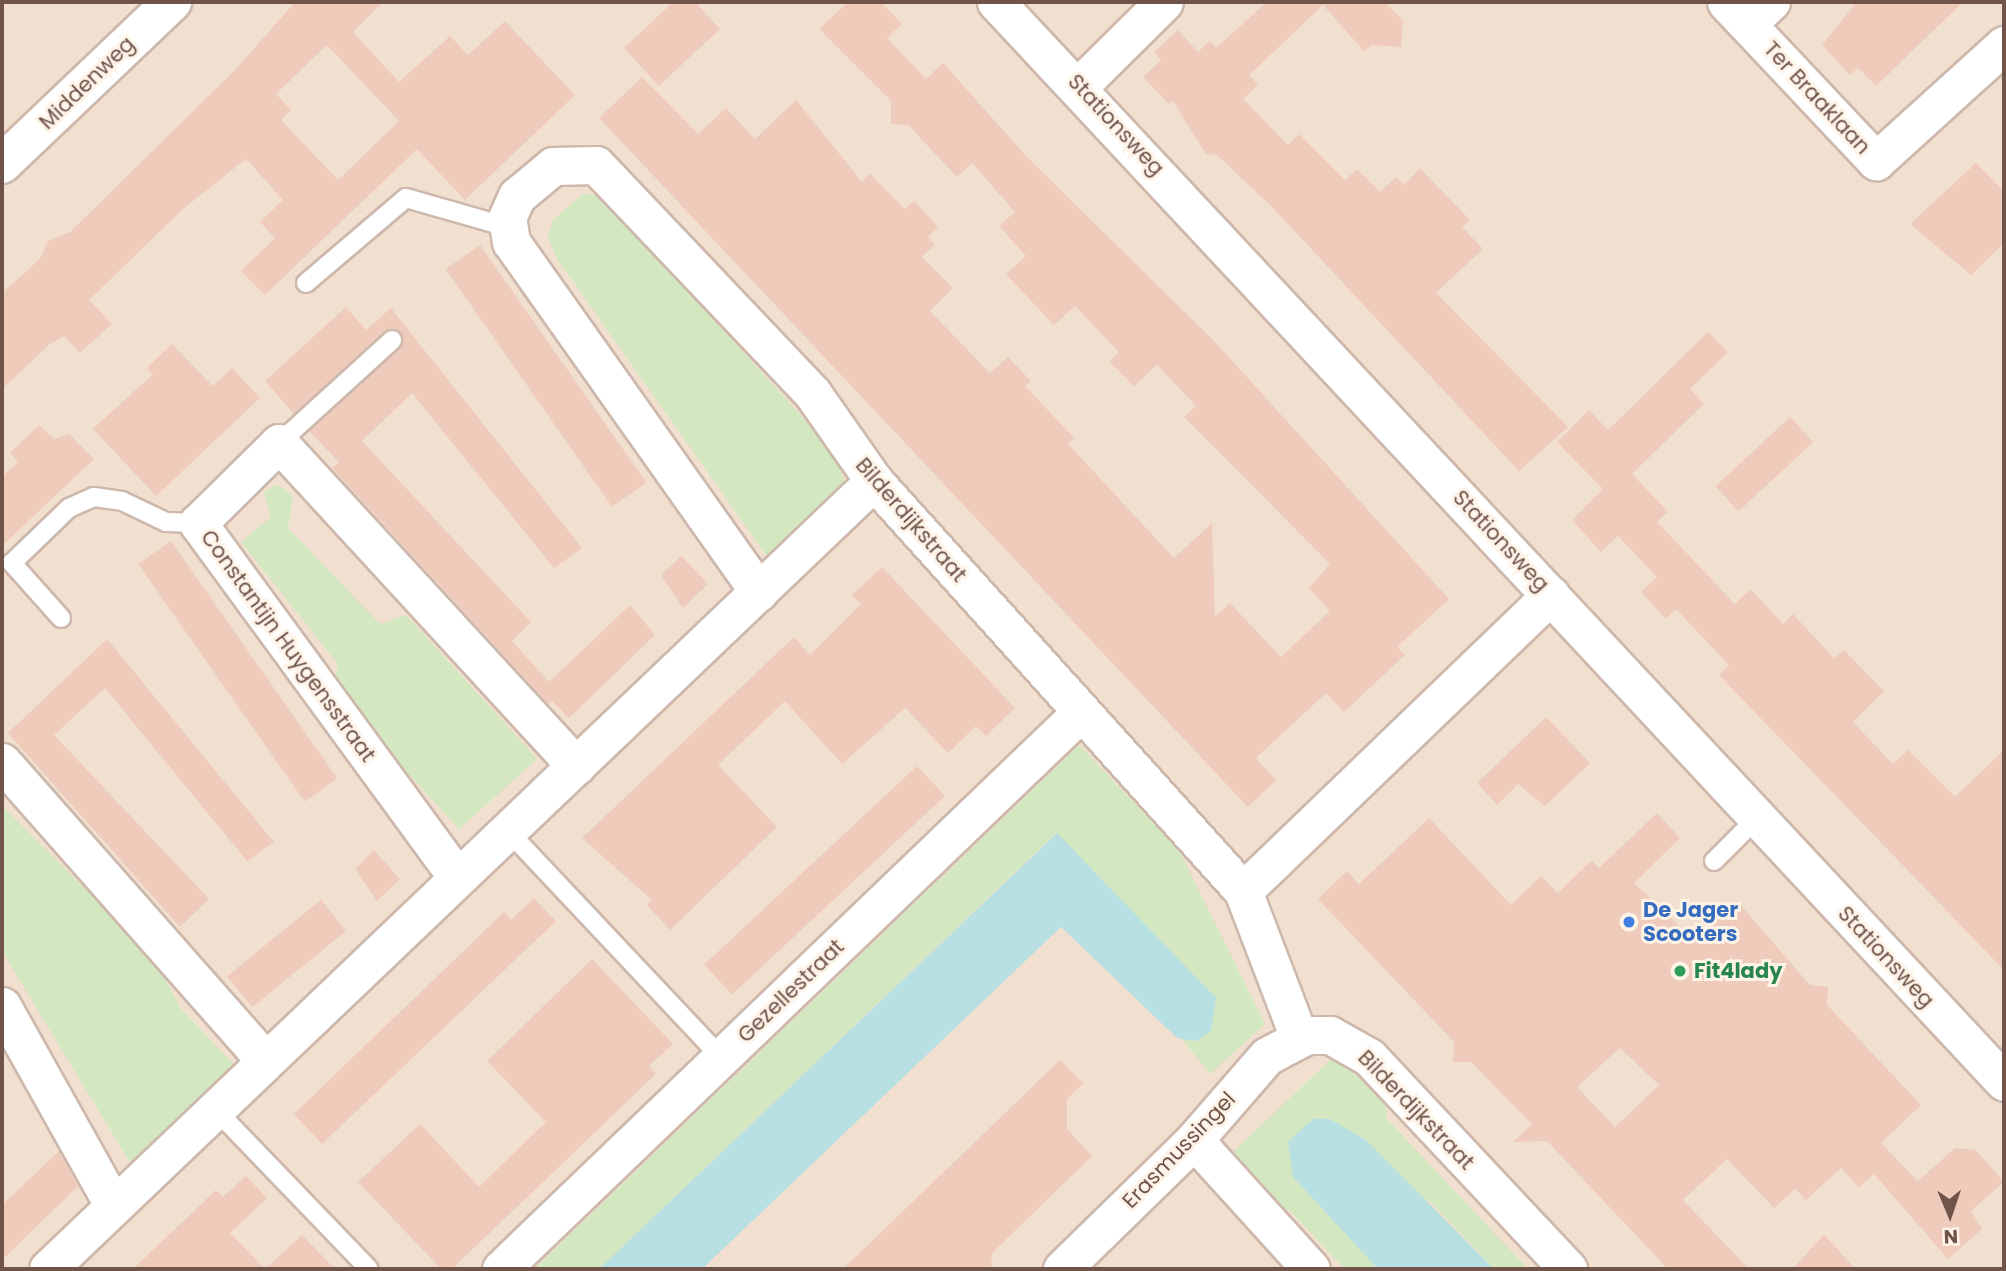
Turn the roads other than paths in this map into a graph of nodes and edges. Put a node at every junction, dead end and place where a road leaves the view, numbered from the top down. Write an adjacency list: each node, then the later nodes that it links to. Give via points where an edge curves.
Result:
1 (172, 2): 7 (street, Middenweg)
2 (996, 2): 6 (street, Stationsweg)
3 (1164, 2): 6 (street)
4 (1748, 9): 5 (street, Ter Braaklaan, via 1876,161)
5 (2004, 45)
6 (1080, 85): 15 (street, Stationsweg)
7 (2, 164)
8 (508, 227): 9 (lane, via 405,198); 12 (street, Bilderdijkstraat, via 517,196 533,177 575,162 596,165 813,394); 14 (street, via 511,242)
9 (306, 283)
10 (392, 341): 11 (lane)
11 (279, 443): 13 (street, Constantijn Huygensstraat); 19 (street)
12 (874, 481): 14 (street); 17 (street, Bilderdijkstraat)
13 (198, 523): 16 (lane, via 166,522 113,499 94,497 69,508 12,563); 23 (street, Constantijn Huygensstraat)
14 (759, 592): 19 (street)
15 (1551, 595): 20 (street, Stationsweg); 24 (street)
16 (61, 618)
17 (1081, 712): 24 (street, Bilderdijkstraat); 27 (street, Gezellestraat)
18 (2, 762): 28 (street)
19 (576, 766): 21 (street)
20 (1757, 818): 22 (lane); 29 (street, Stationsweg)
21 (507, 830): 23 (street); 27 (lane)
22 (1714, 861)
23 (457, 877): 28 (street)
24 (1243, 891): 26 (street, Bilderdijkstraat)
25 (2, 1006): 32 (street)
26 (1300, 1038): 31 (street, Erasmussingel, via 1267,1056); 38 (street, Bilderdijkstraat, via 1330,1035 1368,1057)
27 (722, 1058): 35 (street, Gezellestraat)
28 (265, 1060): 30 (street)
29 (2004, 1082)
30 (214, 1108): 32 (street); 34 (lane)
31 (1194, 1140): 36 (street, Erasmussingel); 37 (street)
32 (113, 1205): 33 (street)
33 (48, 1269)
34 (369, 1269)
35 (502, 1269)
36 (1062, 1269)
37 (1311, 1269)
38 (1568, 1269)

